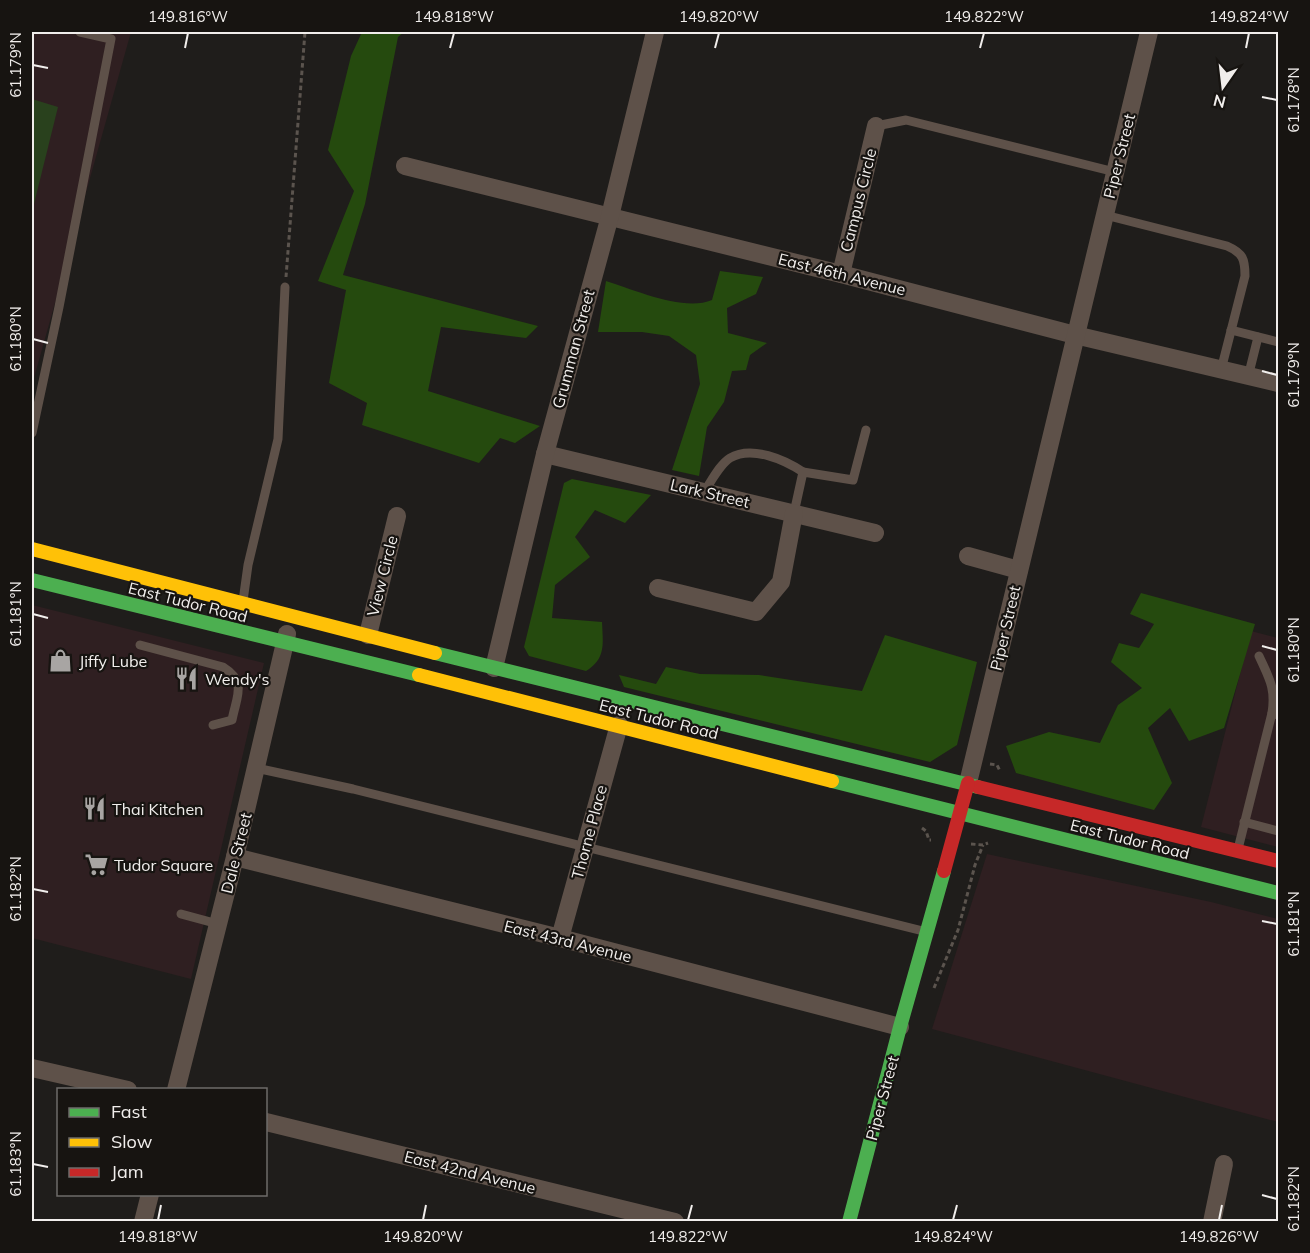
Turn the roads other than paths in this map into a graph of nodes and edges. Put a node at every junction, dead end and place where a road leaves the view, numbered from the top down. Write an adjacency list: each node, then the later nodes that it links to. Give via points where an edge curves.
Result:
1 (80, 32): 4 (lane)
2 (655, 32): 9 (street, Grumman Street)
3 (1149, 32): 7 (street, Piper Street)
4 (112, 35): 20 (lane)
5 (876, 126): 7 (lane, via 906,120); 10 (street, Campus Circle)
6 (405, 166): 9 (street, East 46th Avenue)
7 (1115, 172): 8 (street, Piper Street)
8 (1105, 215): 12 (lane, via 1240,252 1245,261 1245,276); 13 (street, Piper Street)
9 (610, 216): 10 (street, East 46th Avenue); 21 (street, Grumman Street)
10 (840, 273): 13 (street, East 46th Avenue)
11 (285, 287): 32 (lane, via 278,439 248,565)
12 (1230, 330): 14 (lane); 16 (lane)
13 (1076, 334): 16 (street, East 46th Avenue); 29 (street, Piper Street)
14 (1258, 337): 15 (lane); 17 (lane)
15 (1278, 342)
16 (1221, 370): 17 (street, East 46th Avenue)
17 (1248, 376): 18 (street, East 46th Avenue)
18 (1278, 383)
19 (866, 430): 22 (lane, via 853,480)
20 (32, 433)
21 (545, 454): 23 (street, Lark Street); 38 (street, Grumman Street)
22 (803, 472): 23 (lane, via 774,458 752,453 736,455 728,459); 24 (lane)
23 (704, 492): 24 (street, Lark Street)
24 (794, 513): 26 (street, Lark Street); 31 (street, via 781,582 756,612)
25 (397, 516): 34 (street, View Circle)
26 (874, 533)
27 (32, 549): 32 (main road, East Tudor Road)
28 (969, 556): 29 (street)
29 (1019, 570): 43 (street, Piper Street)
30 (32, 580): 35 (main road, East Tudor Road)
31 (658, 588)
32 (243, 604): 33 (main road, East Tudor Road)
33 (290, 616): 34 (main road, East Tudor Road); 35 (street, Dale Street)
34 (368, 635): 38 (main road, East Tudor Road)
35 (285, 643): 41 (main road, East Tudor Road); 42 (street, Dale Street)
36 (140, 645): 40 (lane, via 233,673 239,687 232,720)
37 (1259, 656): 39 (lane, via 1273,691)
38 (494, 668): 43 (main road, East Tudor Road)
39 (1275, 714): 45 (lane)
40 (213, 725)
41 (619, 725): 44 (main road, East Tudor Road); 47 (street, Thorne Place)
42 (256, 768): 47 (lane); 49 (street, Dale Street)
43 (968, 783): 44 (main road, Piper Street); 48 (main road, East Tudor Road)
44 (961, 814): 51 (main road, East Tudor Road); 54 (main road, Piper Street)
45 (1244, 822): 46 (lane); 48 (lane)
46 (1278, 831)
47 (585, 846): 54 (lane); 55 (street, Thorne Place)
48 (1237, 851): 50 (main road, East Tudor Road)
49 (235, 857): 53 (street, Dale Street); 55 (street, East 43rd Avenue)
50 (1278, 861)
51 (1278, 893)
52 (181, 914): 53 (lane)
53 (218, 924): 59 (street, Dale Street)
54 (928, 932): 56 (main road, Piper Street)
55 (560, 938): 56 (street, East 43rd Avenue)
56 (900, 1027): 65 (main road, Piper Street)
57 (32, 1068): 58 (street)
58 (123, 1088)
59 (176, 1088)
60 (267, 1122): 64 (street, East 42nd Avenue)
61 (1224, 1164): 66 (street)
62 (149, 1196): 63 (street)
63 (143, 1221)
64 (675, 1221)
65 (849, 1221)
66 (1212, 1221)

